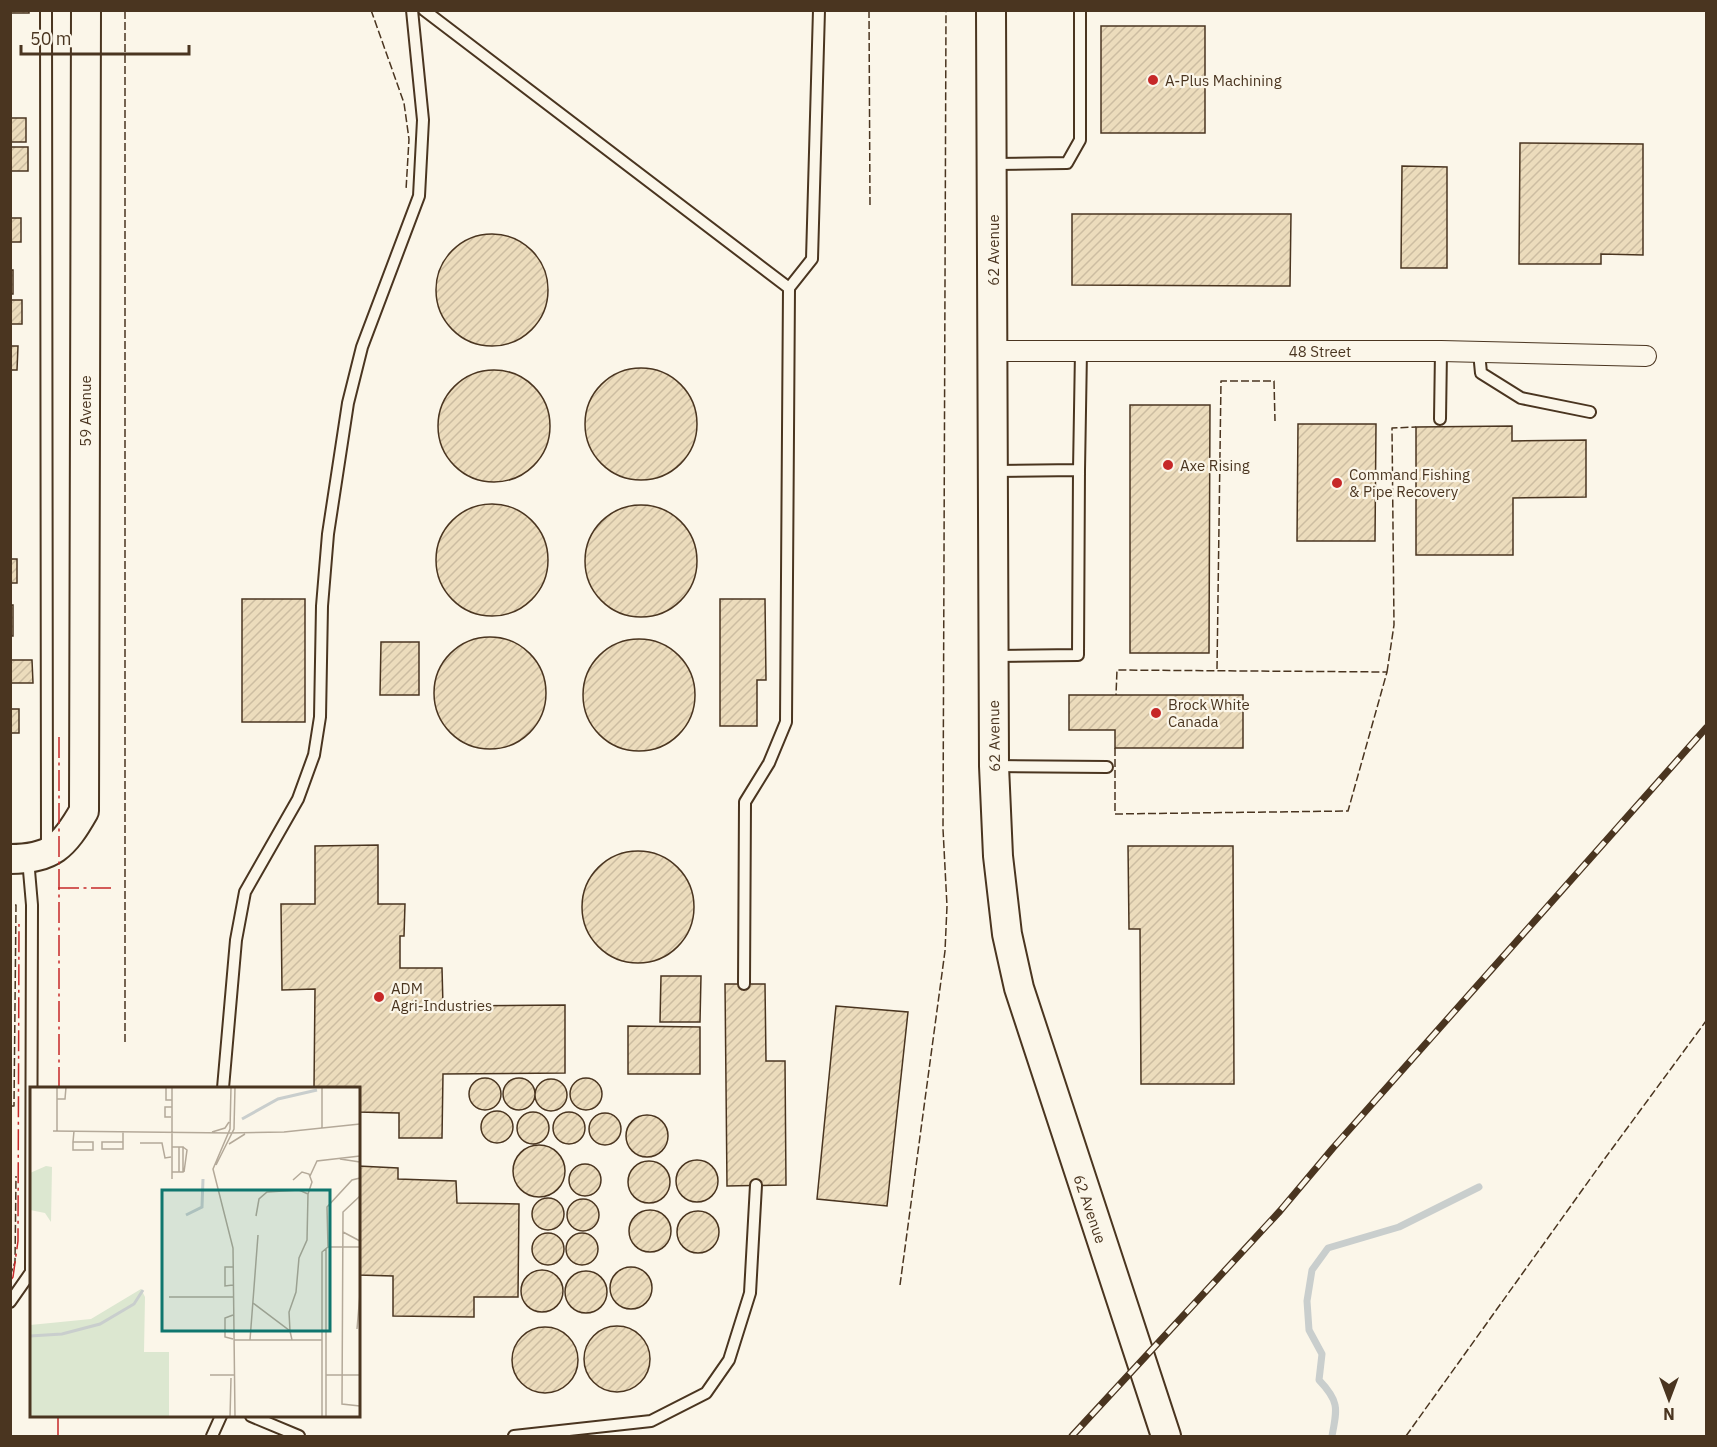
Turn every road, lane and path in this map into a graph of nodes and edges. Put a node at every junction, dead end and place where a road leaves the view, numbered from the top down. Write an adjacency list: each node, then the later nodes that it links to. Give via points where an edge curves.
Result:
1 (46, 10): 22 (lane)
2 (86, 10): 22 (main road, 59 Avenue, via 84,812 62,846)
3 (412, 10): 25 (lane, via 423,120 419,196 362,347 348,403 328,534 315,755 298,799 245,892 236,940)
4 (424, 10): 9 (lane)
5 (819, 10): 9 (lane, via 812,259)
6 (991, 10): 8 (main road, 62 Avenue)
7 (1080, 10): 8 (lane, via 1080,140 1067,163)
8 (993, 164): 10 (main road, 62 Avenue)
9 (789, 288): 23 (lane, via 786,722 769,763 745,802)
10 (994, 351): 11 (street, 48 Street); 18 (main road, 62 Avenue)
11 (1081, 351): 12 (street, 48 Street); 17 (lane)
12 (1440, 351): 13 (street, 48 Street); 16 (lane)
13 (1479, 352): 14 (street, 48 Street); 15 (lane, via 1481,373 1521,398)
14 (1646, 356)
15 (1590, 412)
16 (1440, 419)
17 (1079, 470): 18 (lane); 19 (lane, via 1078,655)
18 (993, 471): 19 (main road, 62 Avenue)
19 (993, 656): 20 (main road, 62 Avenue)
20 (994, 766): 21 (lane); 34 (main road, 62 Avenue, via 1007,934 1019,988)
21 (1107, 768)
22 (28, 857): 24 (lane, via 32,904)
23 (744, 984)
24 (31, 1087)
25 (223, 1087)
26 (756, 1185): 33 (lane, via 750,1293 729,1360 706,1393 651,1421)
27 (30, 1272): 28 (lane)
28 (10, 1302)
29 (221, 1417): 31 (lane)
30 (253, 1417): 32 (lane)
31 (212, 1437)
32 (299, 1437)
33 (514, 1437)
34 (1166, 1437)

